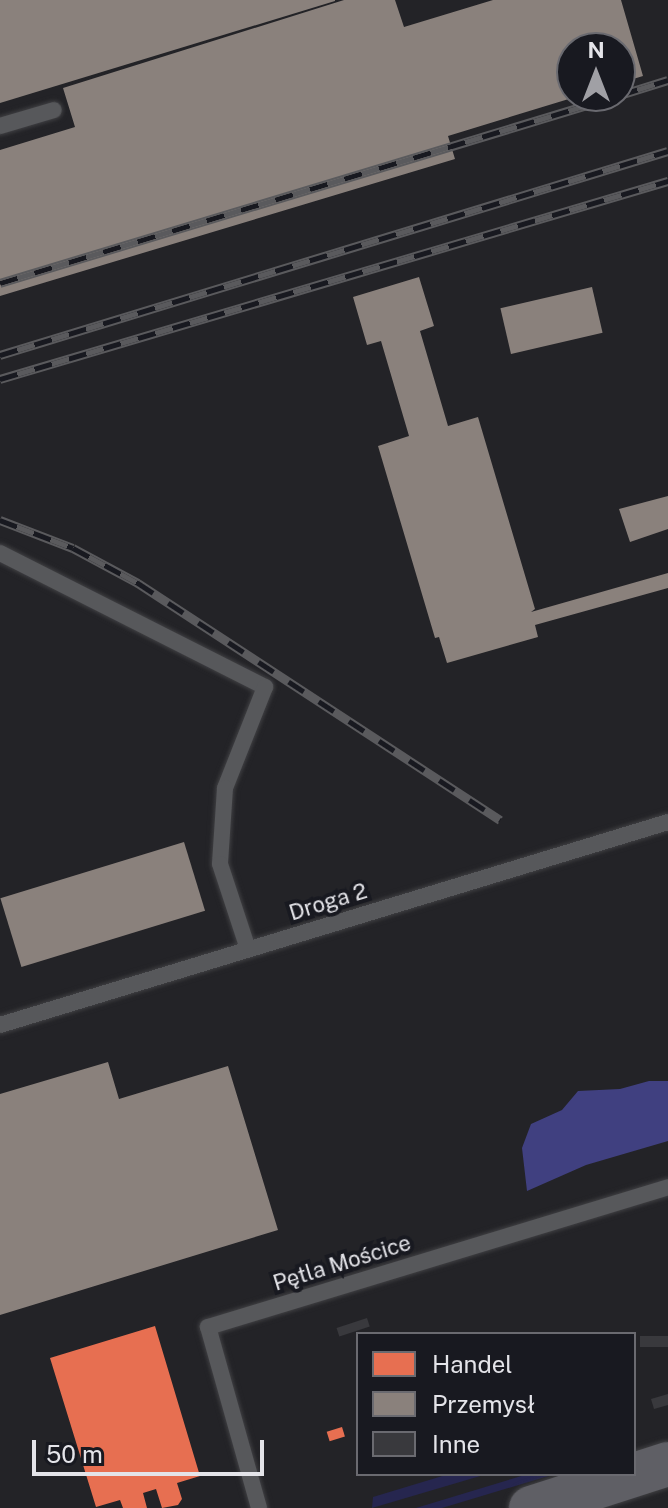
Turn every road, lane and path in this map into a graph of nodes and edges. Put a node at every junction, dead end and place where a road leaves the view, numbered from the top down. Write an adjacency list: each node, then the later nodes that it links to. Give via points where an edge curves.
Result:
1 (54, 110): 2 (lane)
2 (0, 126)
3 (0, 553): 5 (lane, via 265,687 225,788 220,864)
4 (668, 822): 5 (lane, Droga 2)
5 (248, 949): 6 (lane, Droga 2)
6 (0, 1025)
7 (668, 1187): 11 (lane, Pętla Mościce, via 208,1327)
8 (668, 1464): 9 (main road)
9 (636, 1474)
10 (631, 1476): 12 (main road)
11 (259, 1508)
12 (531, 1508)

